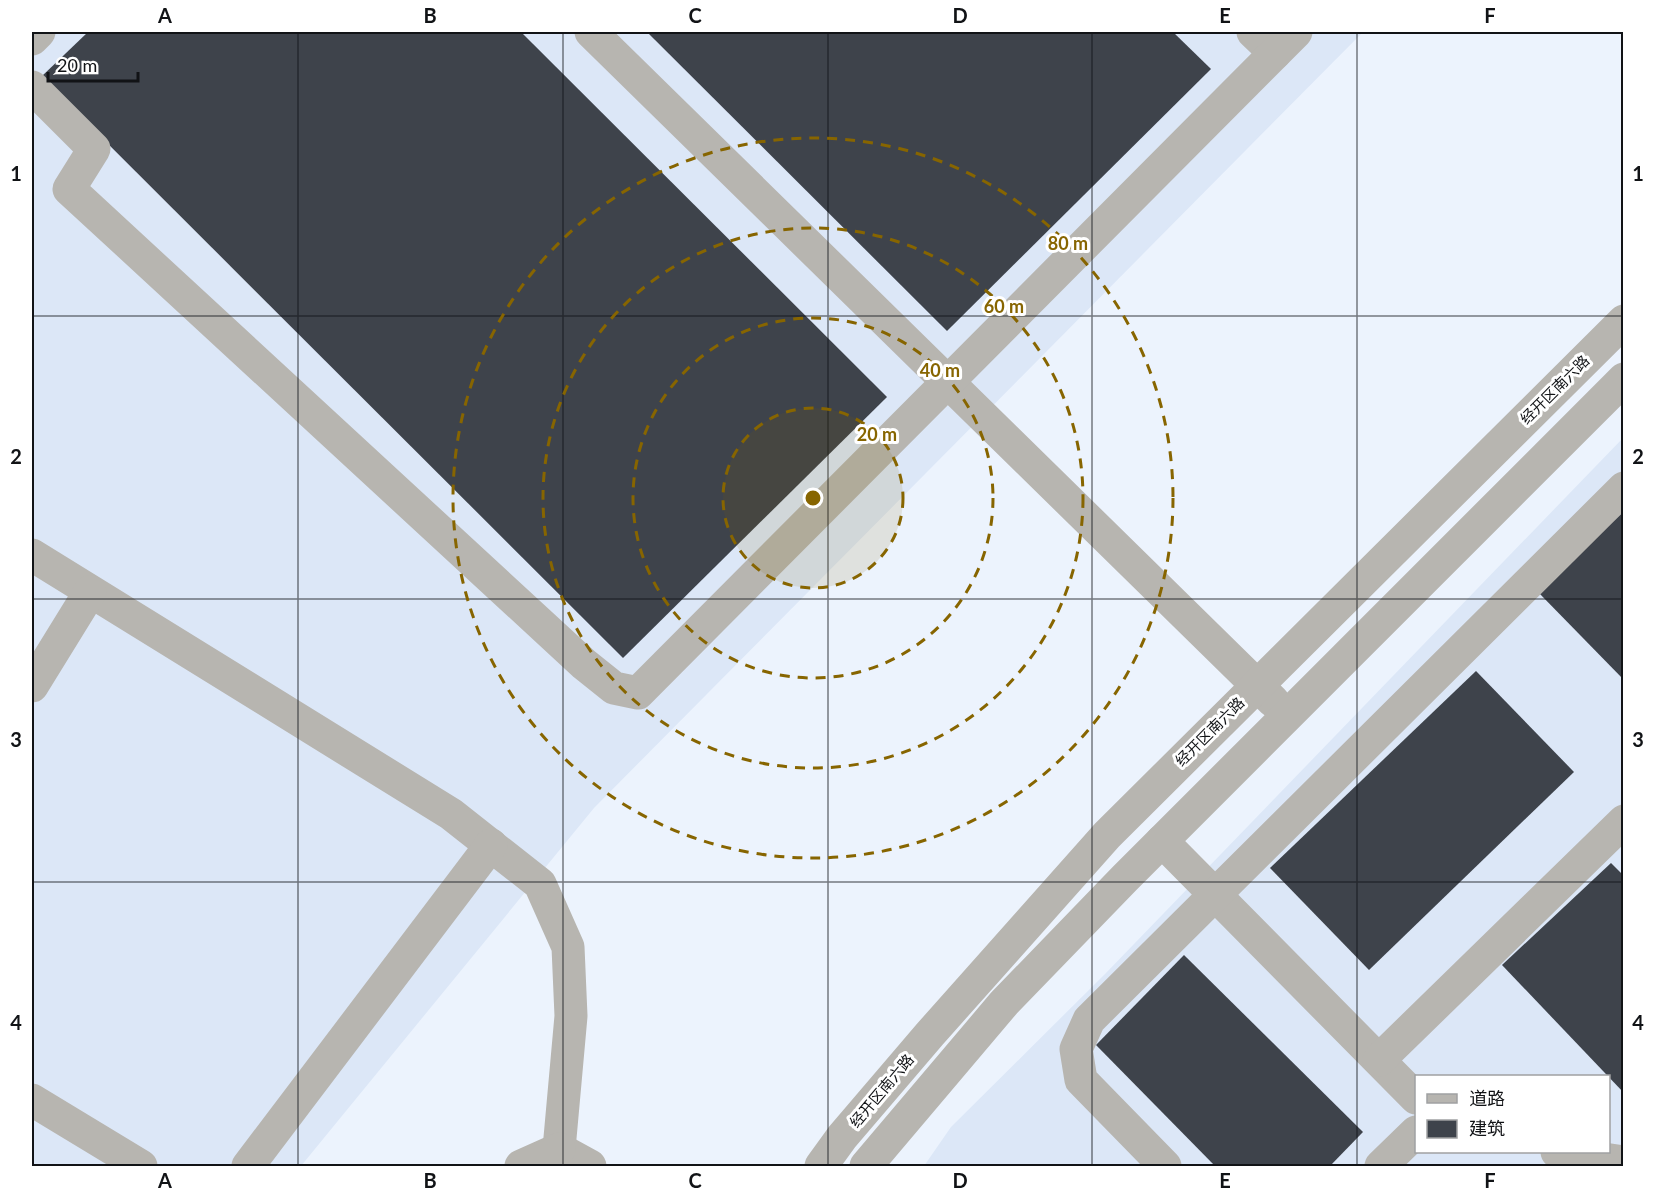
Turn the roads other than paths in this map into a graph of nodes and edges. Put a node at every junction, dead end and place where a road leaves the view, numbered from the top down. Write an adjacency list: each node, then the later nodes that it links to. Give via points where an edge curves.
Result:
1 (39, 32): 3 (street)
2 (591, 32): 8 (street)
3 (32, 39)
4 (1274, 39): 8 (street)
5 (32, 87): 8 (street, via 94,149 69,189 614,688 638,693)
6 (1623, 321): 12 (street, 经开区南六路)
7 (1623, 379): 14 (street)
8 (948, 382): 12 (street)
9 (1623, 488): 18 (street)
10 (32, 555): 11 (street)
11 (90, 592): 13 (street); 17 (street, via 451,814)
12 (1257, 685): 14 (street); 30 (street, 经开区南六路, via 1107,835 930,1034)
13 (32, 686)
14 (1287, 715): 16 (street)
15 (1623, 821): 19 (street)
16 (1162, 841): 18 (street); 31 (street, via 1004,1003)
17 (491, 845): 23 (street, via 540,884 568,947 571,1016); 27 (street)
18 (1215, 895): 19 (street); 32 (street, via 1089,1020 1076,1050 1081,1080)
19 (1379, 1060): 20 (street)
20 (1415, 1097)
21 (32, 1100): 26 (street)
22 (1415, 1133): 33 (street)
23 (559, 1149): 28 (street); 29 (street)
24 (1564, 1153): 25 (street)
25 (1623, 1162)
26 (141, 1167)
27 (248, 1167)
28 (521, 1167)
29 (590, 1167)
30 (821, 1167)
31 (866, 1167)
32 (1165, 1167)
33 (1381, 1167)

